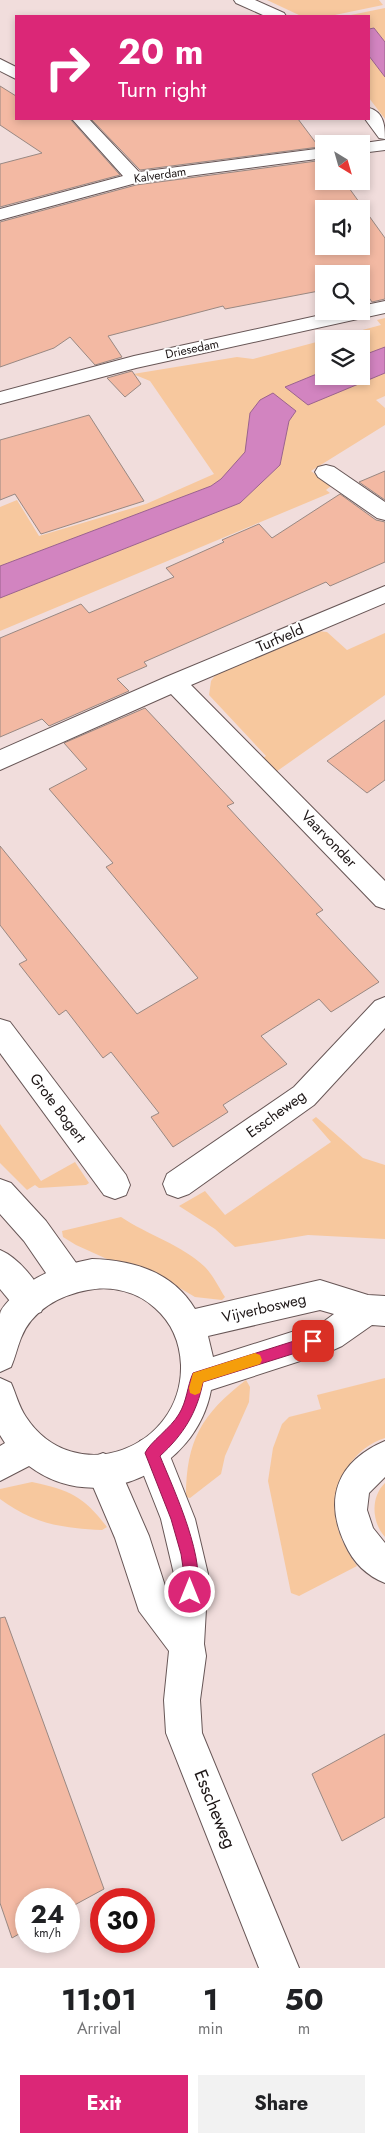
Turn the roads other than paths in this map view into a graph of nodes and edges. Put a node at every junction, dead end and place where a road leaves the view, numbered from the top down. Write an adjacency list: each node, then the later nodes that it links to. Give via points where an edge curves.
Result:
1 (242, 0): 2 (street)
2 (276, 15)
3 (0, 64): 4 (street)
4 (15, 73)
5 (370, 114): 7 (street)
6 (81, 120): 11 (street)
7 (385, 134)
8 (385, 145): 9 (street)
9 (370, 147)
10 (315, 154): 11 (street, Kalverdam)
11 (135, 178): 12 (street, Kalverdam)
12 (0, 214)
13 (385, 307): 14 (street, Driesedam, via 134,362)
14 (0, 398)
15 (326, 472): 16 (street)
16 (385, 514)
17 (385, 594): 18 (street, Turfveld)
18 (174, 682): 19 (street, Turfveld); 20 (street, Vaarvonder)
19 (0, 761)
20 (385, 898)
21 (385, 1009): 24 (street, Esscheweg, via 304,1096)
22 (0, 1031): 23 (street, Grote Bogert)
23 (115, 1184)
24 (178, 1184)
25 (0, 1193): 27 (street, via 35,1231)
26 (0, 1265): 28 (street)
27 (68, 1278): 28 (street, via 48,1287); 30 (street, via 91,1273 115,1274 138,1280 175,1306)
28 (30, 1301): 31 (street, via 12,1323)
29 (376, 1310): 30 (street, Vijverbosweg, via 320,1295); 32 (street, Vijverbosweg, via 331,1335)
30 (188, 1326): 32 (street, via 195,1343)
31 (0, 1356)
32 (197, 1378): 35 (street, via 193,1399 183,1420)
33 (1, 1403): 34 (street, via 18,1435)
34 (30, 1447): 37 (street); 38 (street, via 51,1461 76,1470)
35 (152, 1453): 38 (street, via 120,1468); 40 (street, Esscheweg, via 188,1554 191,1574)
36 (385, 1458): 39 (street, via 373,1464 361,1478 352,1495 350,1517 358,1539)
37 (0, 1464)
38 (103, 1470): 40 (street, via 132,1536 151,1599)
39 (385, 1566)
40 (186, 1644): 41 (street, Esscheweg, via 188,1656 182,1700 184,1733)
41 (279, 1968)

